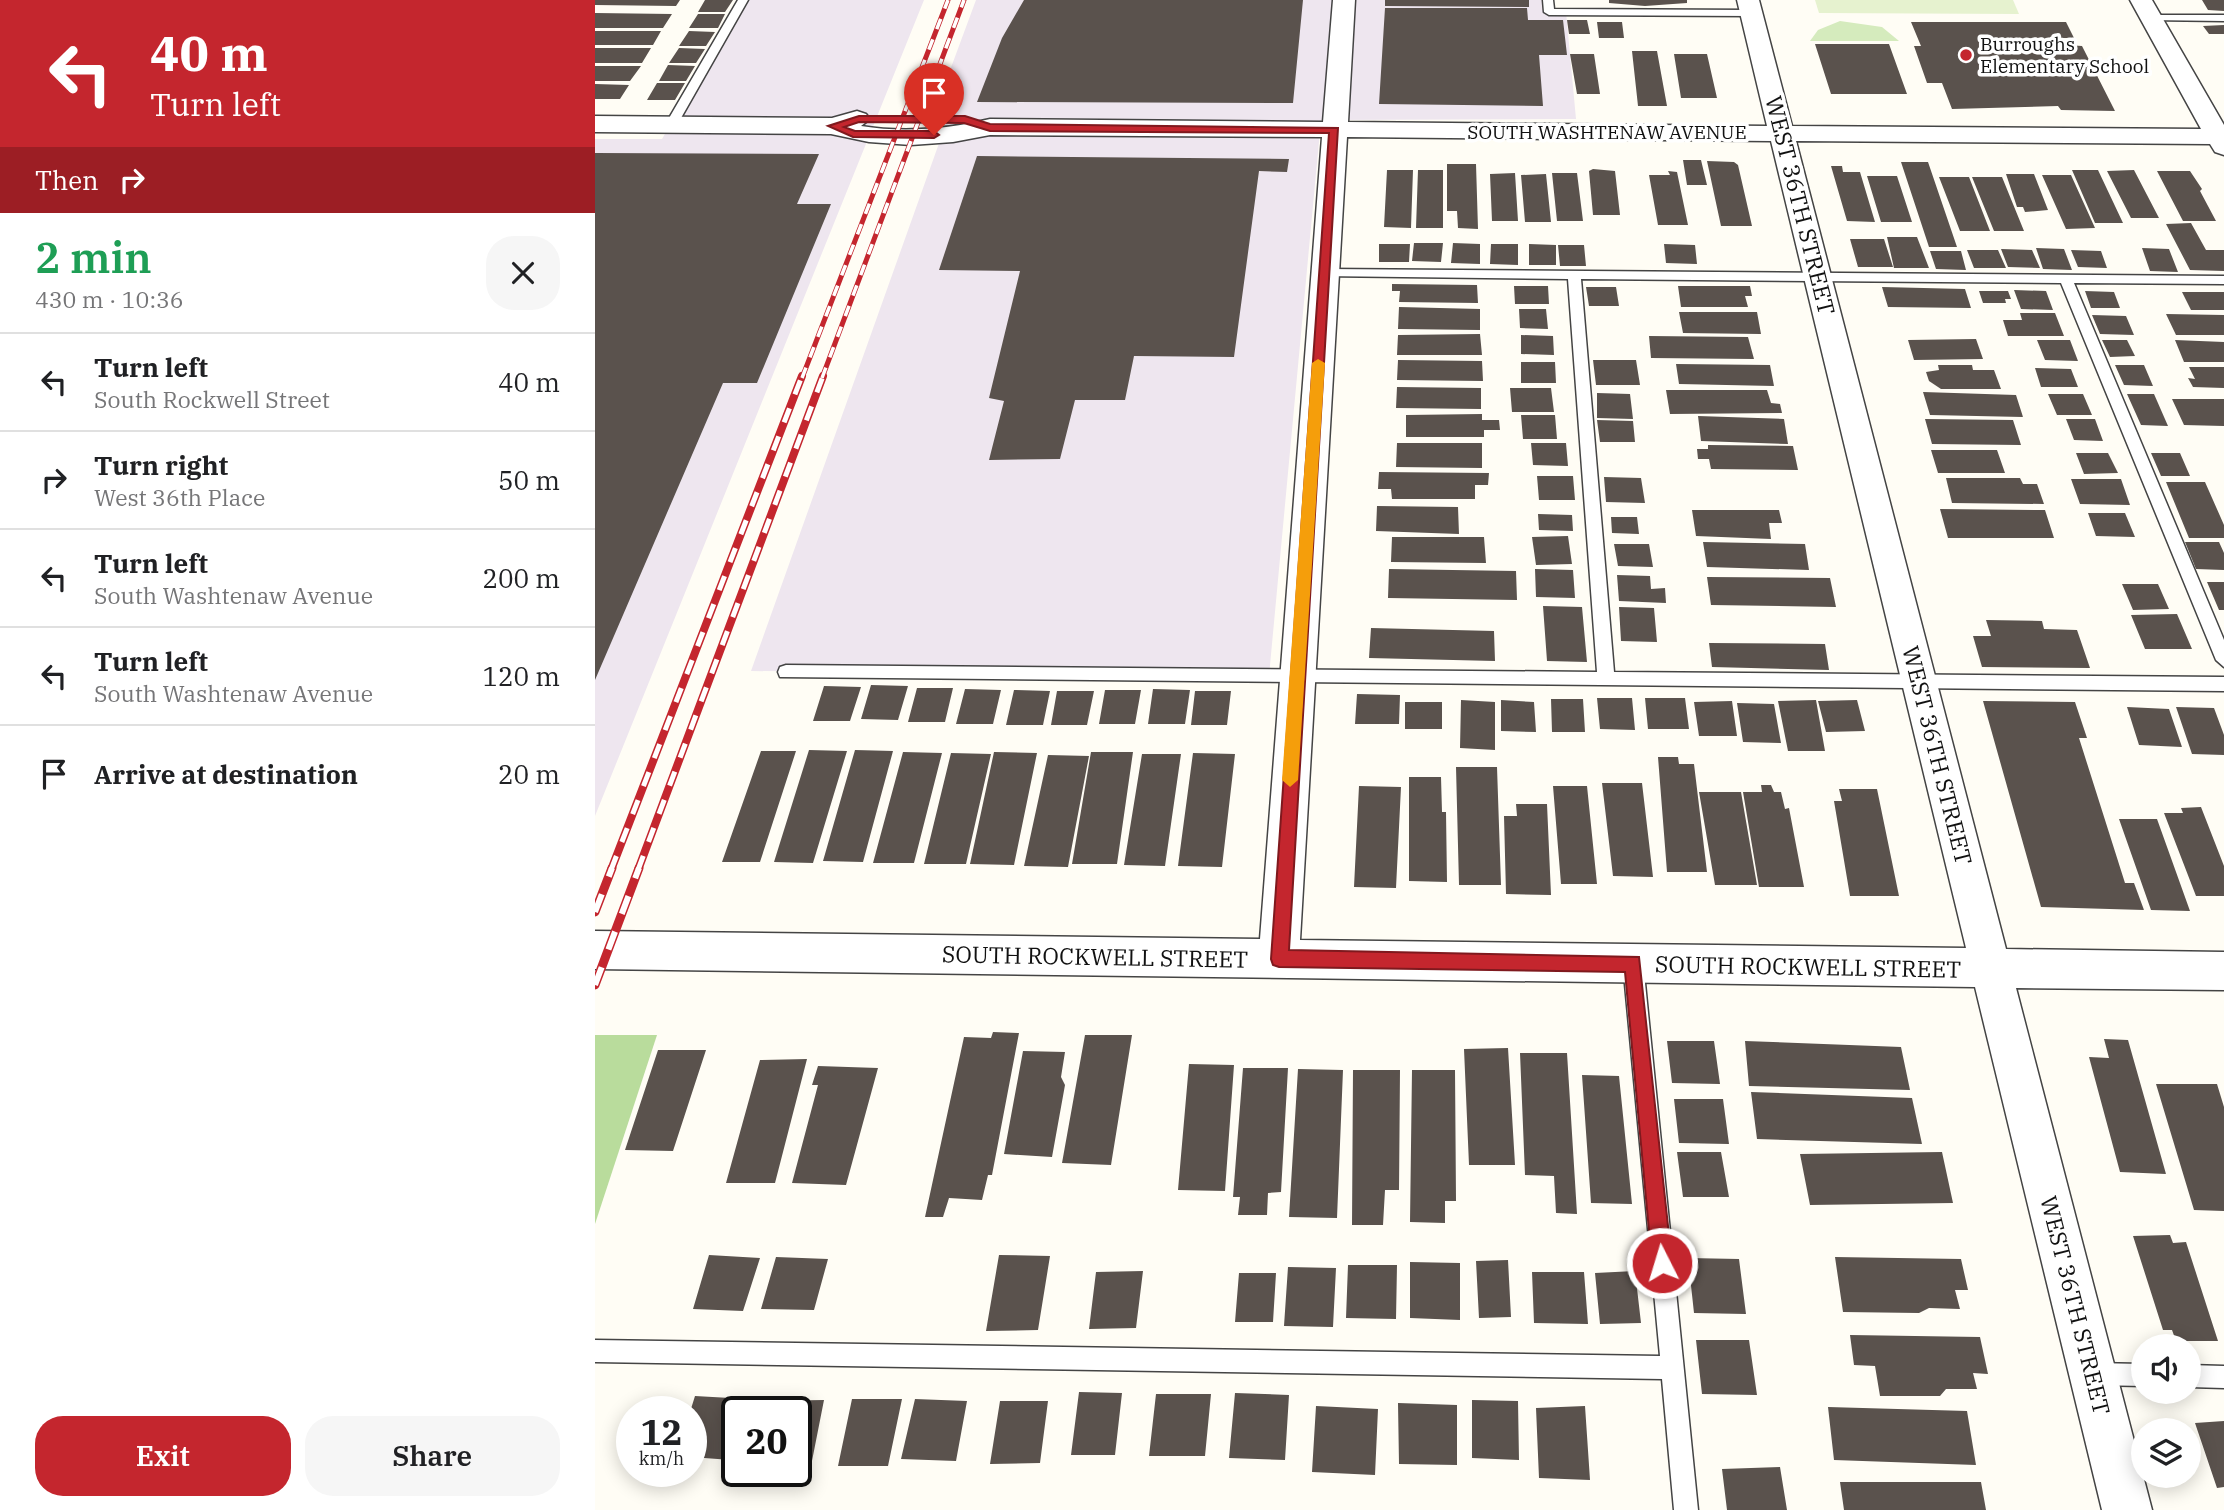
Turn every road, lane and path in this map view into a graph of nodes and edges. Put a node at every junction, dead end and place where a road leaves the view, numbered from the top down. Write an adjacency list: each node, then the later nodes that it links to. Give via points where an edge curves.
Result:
1 (743, 0): 8 (lane)
2 (1344, 0): 9 (street)
3 (1548, 0): 4 (lane, via 1549,12)
4 (1750, 7): 10 (street, WEST 36TH STREET)
5 (2146, 9): 6 (lane); 11 (street)
6 (2224, 18)
7 (595, 124): 8 (street, SOUTH WASHTENAW AVENUE)
8 (671, 125): 9 (street, SOUTH WASHTENAW AVENUE, via 833,126 853,134 947,135 990,127)
9 (1334, 130): 10 (street, SOUTH WASHTENAW AVENUE); 12 (street)
10 (1784, 133): 11 (street, SOUTH WASHTENAW AVENUE); 14 (street, WEST 36TH STREET)
11 (2222, 140)
12 (1325, 273): 13 (lane); 19 (street)
13 (1574, 275): 14 (lane); 20 (lane)
14 (1819, 277): 15 (lane); 21 (street, WEST 36TH STREET)
15 (2066, 279): 16 (lane); 17 (lane)
16 (2224, 280)
17 (2224, 660)
18 (786, 672): 19 (lane)
19 (1296, 677): 20 (lane); 24 (street)
20 (1606, 679): 21 (lane)
21 (1920, 682): 22 (lane); 26 (street, WEST 36TH STREET)
22 (2224, 684)
23 (595, 950): 24 (street, SOUTH ROCKWELL STREET)
24 (1279, 959): 25 (street, SOUTH ROCKWELL STREET)
25 (1633, 963): 26 (street, SOUTH ROCKWELL STREET); 29 (lane)
26 (1991, 968): 27 (street, SOUTH ROCKWELL STREET); 30 (street, WEST 36TH STREET)
27 (2224, 971)
28 (595, 1351): 29 (lane)
29 (1672, 1368): 34 (lane)
30 (2093, 1374): 31 (lane); 35 (street, WEST 36TH STREET)
31 (2131, 1375)
32 (2201, 1376): 33 (lane)
33 (2224, 1377)
34 (1686, 1510)
35 (2127, 1510)

